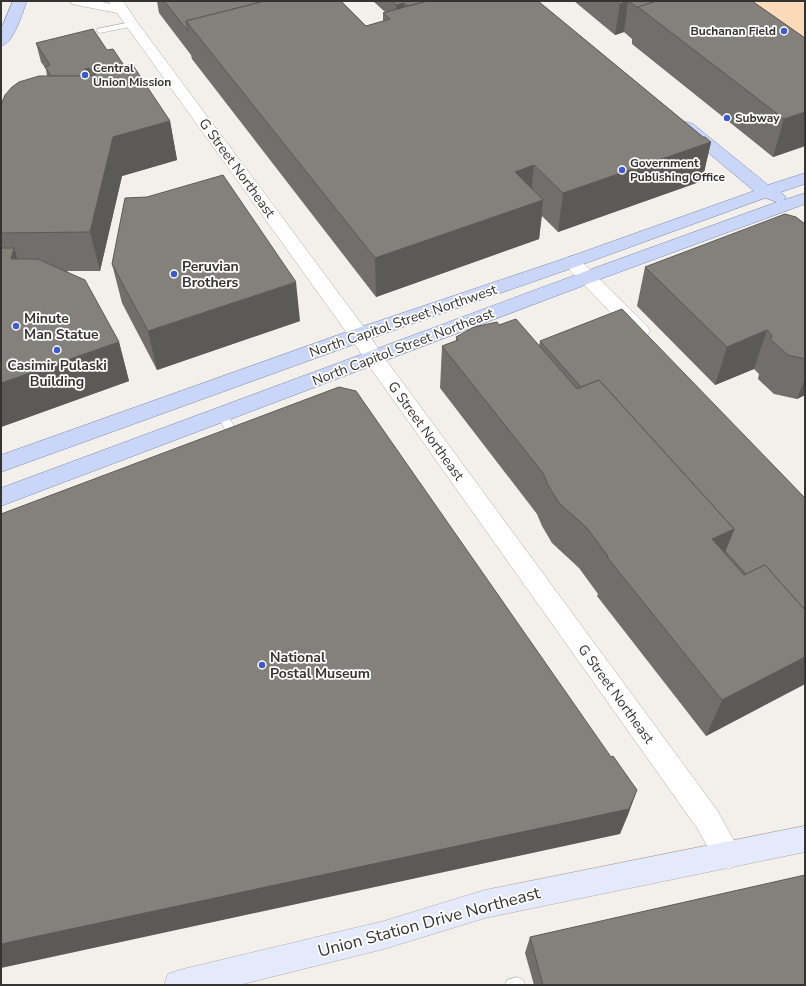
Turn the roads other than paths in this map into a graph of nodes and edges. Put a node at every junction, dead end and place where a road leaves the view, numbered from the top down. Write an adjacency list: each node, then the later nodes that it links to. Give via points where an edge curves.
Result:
1 (20, 1): 6 (main road)
2 (77, 1): 3 (street)
3 (119, 5): 4 (street, G Street Northeast)
4 (131, 24): 5 (lane); 15 (street, G Street Northeast)
5 (100, 31)
6 (1, 42)
7 (676, 118): 9 (main road)
8 (805, 178): 9 (main road, North Capitol Street Northwest)
9 (766, 192): 10 (main road); 13 (main road, North Capitol Street Northwest)
10 (790, 204): 11 (main road); 12 (main road); 14 (main road, North Capitol Street Northeast)
11 (805, 213)
12 (786, 225)
13 (572, 262): 14 (street); 15 (main road, North Capitol Street Northwest)
14 (588, 278): 16 (street); 17 (main road, North Capitol Street Northeast)
15 (359, 335): 17 (street, G Street Northeast); 18 (main road, North Capitol Street Northwest)
16 (650, 342)
17 (374, 358): 19 (main road, North Capitol Street Northeast); 24 (street, G Street Northeast, via 707,819)
18 (207, 390): 19 (main road); 21 (main road, North Capitol Street Northwest)
19 (222, 415): 20 (lane); 22 (main road, North Capitol Street Northeast)
20 (242, 449)
21 (1, 464)
22 (1, 497)
23 (805, 839): 24 (street, Union Station Drive Northeast)
24 (728, 855): 25 (street, Union Station Drive Northeast, via 485,904 384,935)
25 (179, 985)
26 (512, 985): 27 (lane)
27 (518, 985)

